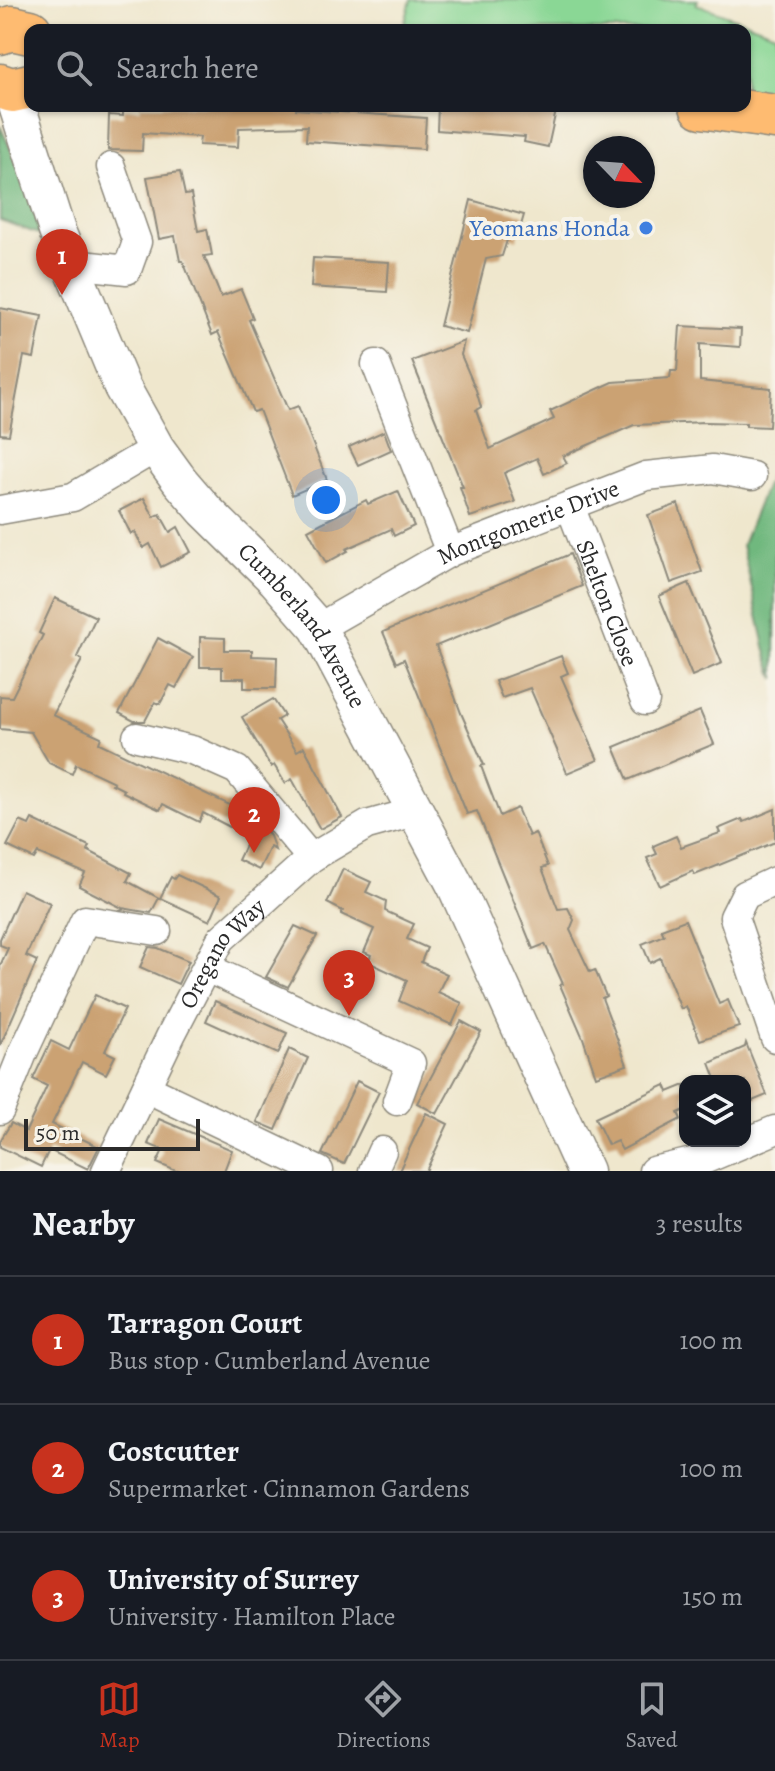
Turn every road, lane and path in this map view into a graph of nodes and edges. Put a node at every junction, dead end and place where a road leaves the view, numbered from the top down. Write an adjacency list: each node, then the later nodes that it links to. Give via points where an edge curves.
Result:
1 (14, 87): 5 (street, Cumberland Avenue, via 47,203)
2 (742, 112): 3 (main road)
3 (775, 117)
4 (111, 167): 5 (street, via 137,242 127,270)
5 (73, 264): 7 (street, Cumberland Avenue, via 122,387)
6 (376, 364): 11 (street)
7 (156, 448): 10 (street, via 73,497); 12 (street, Cumberland Avenue, via 205,510)
8 (752, 476): 9 (street, Montgomerie Drive, via 713,469 646,476)
9 (570, 506): 11 (street, Montgomerie Drive); 13 (street, Shelton Close)
10 (0, 510)
11 (450, 552): 12 (street, Montgomerie Drive)
12 (318, 628): 15 (street, Cumberland Avenue)
13 (645, 701)
14 (137, 737): 16 (street, via 192,750 237,770)
15 (414, 812): 16 (street, Oregano Way, via 367,825); 27 (street, Cumberland Avenue, via 455,885)
16 (311, 858): 19 (street, Oregano Way, via 221,939)
17 (775, 881): 20 (street, via 745,895 734,917)
18 (157, 931): 23 (street, via 85,920)
19 (207, 968): 21 (street, Oregano Way); 22 (street, via 411,1063)
20 (775, 1038)
21 (146, 1088): 25 (street, Oregano Way); 26 (street)
22 (397, 1101)
23 (0, 1110)
24 (775, 1130): 28 (street, via 706,1159)
25 (106, 1171)
26 (319, 1171)
27 (585, 1171)
28 (653, 1171)

